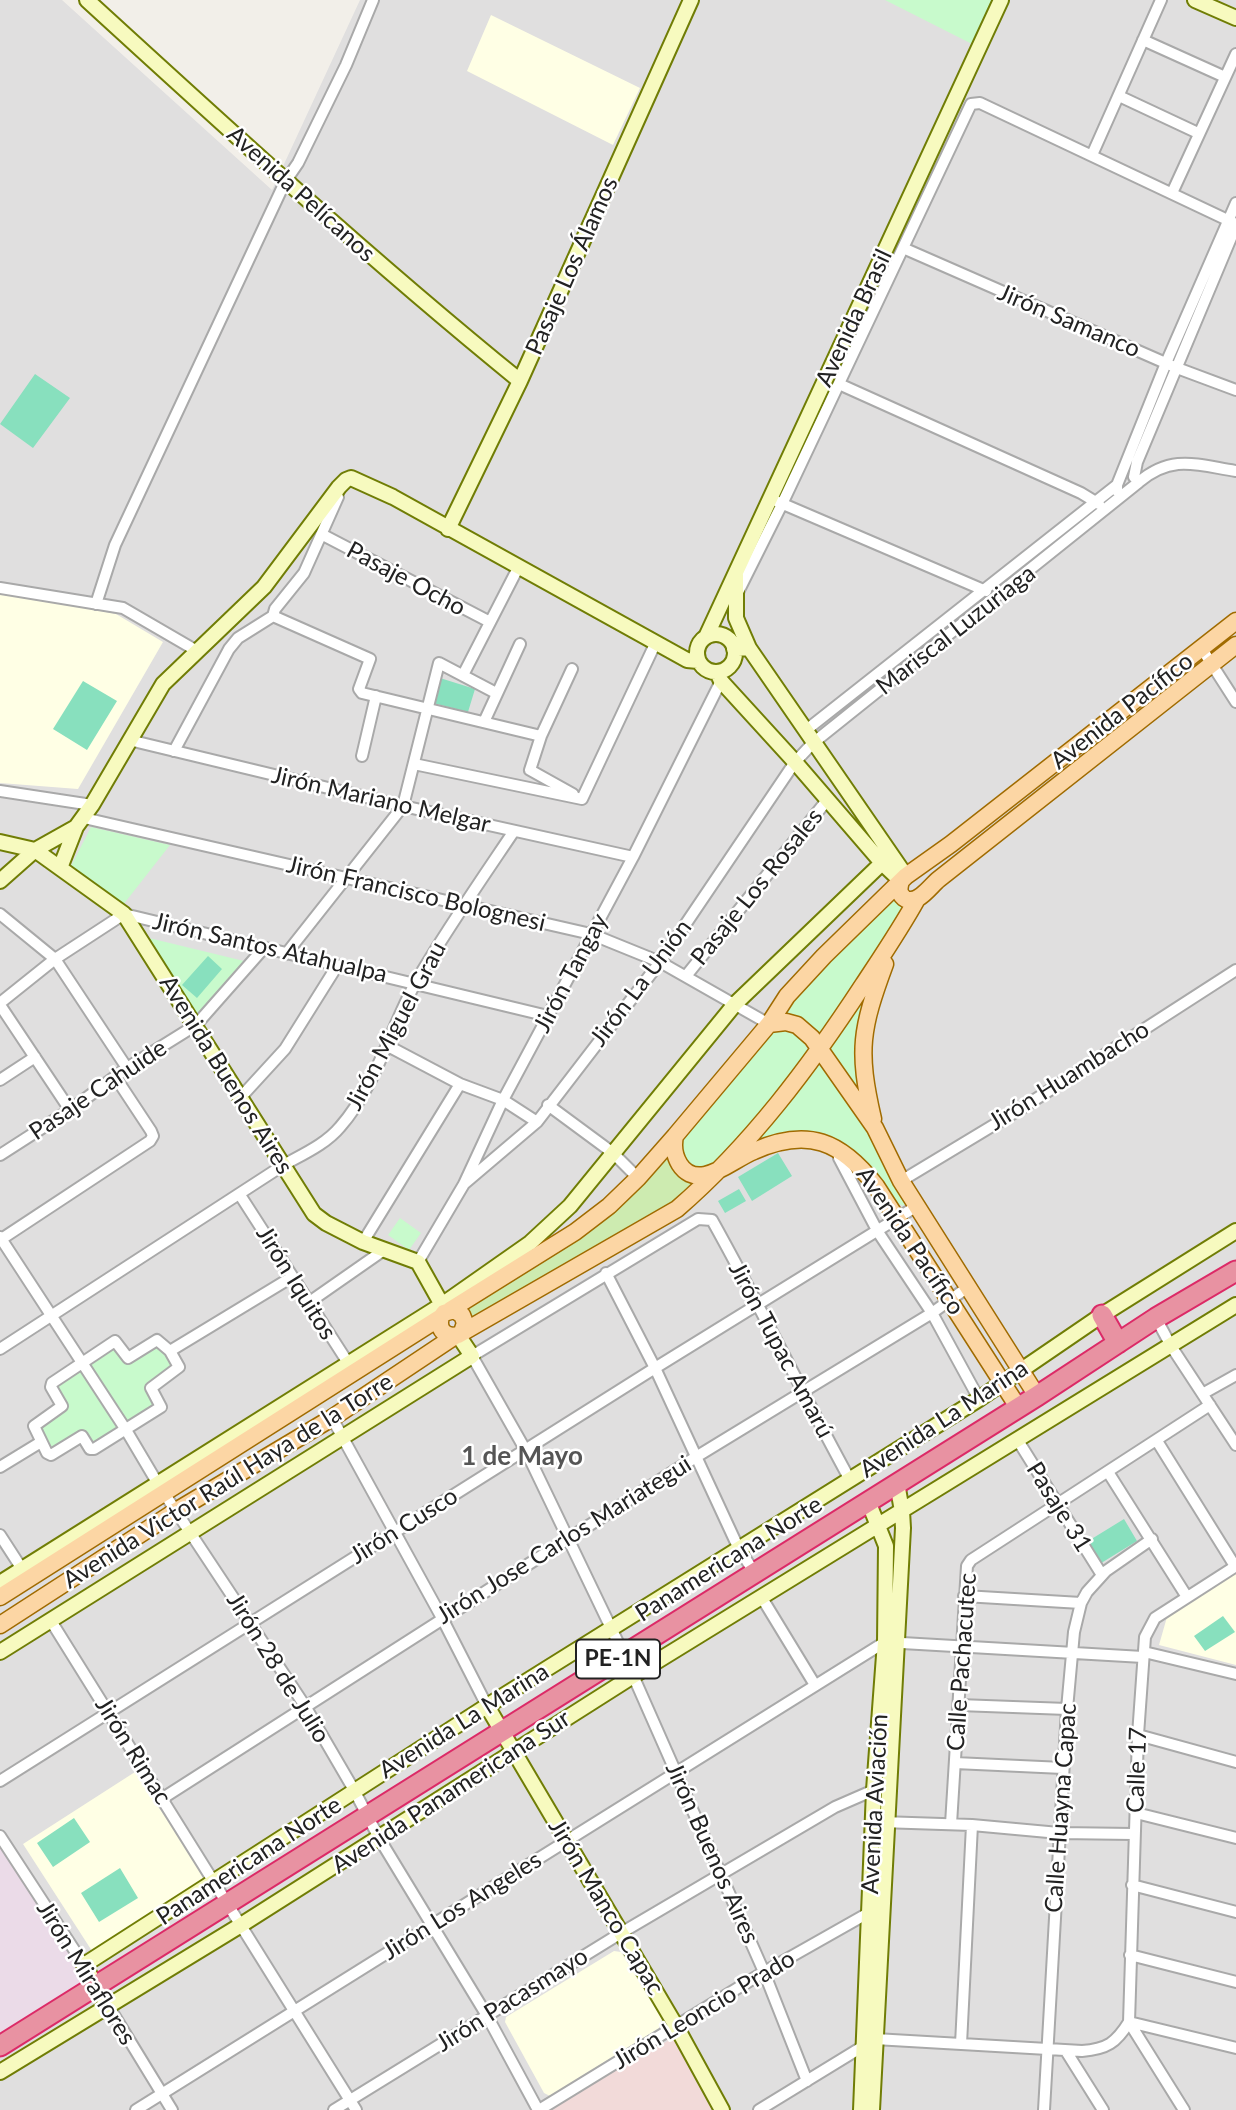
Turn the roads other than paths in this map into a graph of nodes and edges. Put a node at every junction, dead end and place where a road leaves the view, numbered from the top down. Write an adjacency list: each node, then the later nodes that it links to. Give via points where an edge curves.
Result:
1 (87, 0): 14 (main road, Avenida Pelícanos)
2 (373, 0): 14 (street, via 346,65)
3 (691, 0): 20 (main road, Pasaje Los Álamos)
4 (1001, 0): 28 (main road, Avenida Brasil)
5 (1161, 0): 8 (street)
6 (1195, 0): 7 (main road)
7 (1236, 19)
8 (1143, 40): 10 (street); 11 (street)
9 (1236, 54): 10 (street)
10 (1225, 78): 12 (street)
11 (1118, 96): 12 (street); 13 (street)
12 (1198, 133): 15 (street)
13 (1092, 155): 15 (street); 18 (street, via 980,103 971,104)
14 (285, 181): 20 (main road, Avenida Pelícanos); 39 (street, via 115,545)
15 (1172, 193): 17 (street)
16 (1236, 203): 17 (street, Mariscal Luzuriaga)
17 (1233, 223): 19 (street, Mariscal Luzuriaga)
18 (903, 248): 19 (street, Jirón Samanco); 21 (street)
19 (1172, 365): 22 (street, Jirón Samanco); 24 (street, Mariscal Luzuriaga, via 1137,462 1134,477); 25 (street, Mariscal Luzuriaga)
20 (520, 382): 31 (main road, Pasaje Los Álamos)
21 (838, 384): 28 (street); 29 (street)
22 (1236, 390)
23 (1236, 471): 24 (street, via 1179,463 1164,465)
24 (1139, 482): 27 (street, Mariscal Luzuriaga)
25 (1116, 485): 27 (street); 29 (street, Mariscal Luzuriaga)
26 (331, 496): 31 (main road, via 351,478); 32 (street, via 338,497); 51 (main road, via 264,587)
27 (1119, 500): 30 (street, Mariscal Luzuriaga)
28 (776, 501): 34 (main road, Avenida Brasil); 36 (street); 37 (street)
29 (1096, 501): 30 (street); 36 (street, Mariscal Luzuriaga)
30 (1106, 510): 38 (street, Mariscal Luzuriaga)
31 (448, 529): 33 (main road)
32 (323, 535): 40 (street, via 304,573); 43 (street, Pasaje Ocho)
33 (518, 568): 43 (street); 45 (main road)
34 (736, 570): 37 (main road); 44 (main road, Avenida Brasil)
35 (0, 588): 39 (street)
36 (983, 590): 38 (street); 63 (street, Mariscal Luzuriaga)
37 (736, 594): 41 (main road)
38 (998, 597): 63 (street, Mariscal Luzuriaga)
39 (96, 604): 51 (street, via 130,612)
40 (273, 616): 58 (street, via 370,659 359,689); 65 (street, via 229,649)
41 (736, 618): 48 (main road); 49 (main road)
42 (1236, 621): 50 (main road, Avenida Pacífico)
43 (490, 622): 55 (street)
44 (706, 637): 48 (main road, via 719,634); 52 (main road, via 697,648)
45 (656, 642): 52 (main road, via 687,660); 70 (street)
46 (520, 644): 57 (street)
47 (1236, 645): 53 (main road, Avenida Pacífico)
48 (734, 647): 49 (main road); 56 (main road, via 732,662)
49 (750, 648): 63 (main road)
50 (1202, 649): 53 (street); 81 (main road, Avenida Pacífico)
51 (197, 651): 64 (main road, via 163,684)
52 (698, 661): 56 (main road)
53 (1212, 664): 59 (street); 83 (main road, Avenida Pacífico)
54 (572, 669): 62 (street)
55 (463, 675): 57 (street); 60 (street, via 439,663)
56 (719, 677): 67 (main road); 77 (street, Jirón Tangay)
57 (496, 693): 61 (street)
58 (376, 696): 60 (street); 66 (street)
59 (1236, 702)
60 (426, 707): 61 (street); 68 (street)
61 (484, 722): 62 (street)
62 (541, 736): 70 (street, via 530,769)
63 (809, 737): 67 (street, Mariscal Luzuriaga); 81 (main road)
64 (129, 740): 65 (street, Jirón Mariano Melgar); 73 (main road)
65 (174, 751): 72 (street, Jirón Mariano Melgar)
66 (362, 756)
67 (795, 762): 71 (main road); 92 (street, Jirón La Unión)
68 (414, 764): 70 (street); 72 (street)
69 (0, 791): 73 (street, Jirón Francisco Bolognesi)
70 (582, 799)
71 (828, 799): 78 (main road); 95 (street, Pasaje Los Rosales)
72 (403, 806): 74 (street, Jirón Mariano Melgar); 80 (street)
73 (84, 817): 76 (main road); 79 (main road); 80 (street, Jirón Francisco Bolognesi)
74 (514, 831): 77 (street, Jirón Mariano Melgar); 84 (street, Jirón Miguel Grau)
75 (0, 842): 76 (main road, Avenida Buenos Aires)
76 (35, 849): 79 (main road, Avenida Buenos Aires); 82 (main road)
77 (633, 857): 87 (street, Jirón Tangay)
78 (882, 863): 81 (main road); 98 (main road)
79 (60, 868): 86 (main road, Avenida Buenos Aires)
80 (348, 878): 84 (street, Jirón Francisco Bolognesi); 90 (street)
81 (903, 879): 83 (main road, via 915,875 922,880); 100 (main road, Avenida Pacífico, via 796,986)
82 (0, 881)
83 (920, 896): 88 (main road, Avenida Pacífico)
84 (464, 906): 87 (street, Jirón Francisco Bolognesi); 96 (street, Jirón Miguel Grau)
85 (0, 914): 91 (street)
86 (124, 914): 89 (street, Jirón Santos Atahualpa); 91 (street); 101 (main road, Avenida Buenos Aires)
87 (591, 934): 92 (street, Jirón Francisco Bolognesi); 99 (street, Jirón Tangay)
88 (894, 938): 103 (main road, Avenida Pacífico); 114 (main road, via 863,1034 862,1066)
89 (263, 948): 90 (street, Jirón Santos Atahualpa); 101 (street, Pasaje Cahuide)
90 (286, 954): 93 (street, Jirón Santos Atahualpa)
91 (55, 959): 97 (street); 105 (street)
92 (660, 962): 95 (street, Jirón Francisco Bolognesi); 111 (street, Jirón La Unión)
93 (337, 966): 96 (street, Jirón Santos Atahualpa); 109 (street, via 285,1049)
94 (1236, 970): 122 (street, Jirón Huambacho)
95 (686, 976): 98 (street, Jirón Francisco Bolognesi)
96 (416, 982): 99 (street, Jirón Santos Atahualpa); 102 (street, Jirón Miguel Grau)
97 (0, 1004): 104 (street)
98 (735, 1004): 100 (street, Jirón Francisco Bolognesi); 116 (main road)
99 (548, 1016): 110 (street, Jirón Tangay)
100 (769, 1024): 103 (main road, via 797,1025); 115 (main road, Avenida Pacífico)
101 (196, 1025): 105 (street, Pasaje Cahuide); 109 (main road, Avenida Buenos Aires)
102 (388, 1046): 108 (street); 119 (street, Jirón Miguel Grau, via 339,1129)
103 (821, 1050): 114 (main road, Avenida Pacífico); 120 (main road, Avenida Pacífico)
104 (35, 1058): 107 (street); 112 (street)
105 (127, 1068): 106 (street, Pasaje Cahuide)
106 (116, 1079): 112 (street, Pasaje Cahuide); 129 (street, via 153,1136 150,1141)
107 (0, 1080)
108 (460, 1084): 110 (street); 130 (street)
109 (241, 1097): 119 (main road, Avenida Buenos Aires)
110 (503, 1100): 113 (street); 123 (street, Jirón Tangay)
111 (548, 1105): 113 (street, Jirón La Unión); 116 (street)
112 (70, 1110): 117 (street, Pasaje Cahuide)
113 (537, 1122): 123 (street, Jirón La Unión)
114 (875, 1128): 122 (main road, Avenida Pacífico)
115 (675, 1136): 120 (main road, via 674,1153 683,1169 699,1176); 121 (main road, Avenida Victor Raúl Haya de la Torre)
116 (613, 1153): 121 (street); 141 (main road, via 552,1225)
117 (0, 1155)
118 (839, 1158): 128 (street)
119 (282, 1166): 124 (street, Jirón Miguel Grau); 130 (main road, Avenida Buenos Aires, via 314,1214)
120 (717, 1171): 126 (main road, Avenida Pacífico, via 777,1143 822,1141 860,1165); 146 (main road, Avenida Victor Raúl Haya de la Torre, via 677,1209)
121 (638, 1178): 141 (main road, Avenida Victor Raúl Haya de la Torre, via 575,1232)
122 (901, 1181): 125 (main road, Avenida Pacífico)
123 (464, 1184): 132 (street, Jirón Tangay)
124 (240, 1195): 135 (street, Jirón Iquitos); 143 (street, Jirón Miguel Grau)
125 (917, 1206): 126 (street, Jirón Cusco); 136 (main road, Avenida Pacífico)
126 (898, 1219): 128 (street, Jirón Cusco); 137 (main road, Avenida Pacífico)
127 (1236, 1231): 144 (main road, Avenida La Marina)
128 (878, 1232): 139 (street, Jirón Cusco); 142 (street)
129 (1, 1238): 143 (street, Jirón 28 de Julio)
130 (363, 1242): 131 (main road, Avenida Buenos Aires)
131 (384, 1250): 132 (main road, Avenida Buenos Aires); 138 (street)
132 (418, 1262): 141 (main road)
133 (1236, 1271): 145 (highway, Panamericana Norte / PE-1N)
134 (607, 1273): 139 (street, Jirón Tupac Amarú, via 698,1219 712,1220); 151 (street); 154 (street)
135 (292, 1277): 138 (street, Jirón Iquitos); 150 (street)
136 (968, 1287): 137 (street, Jirón Jose Carlos Mariategui); 155 (main road, Avenida Pacífico)
137 (950, 1298): 142 (street, Jirón Jose Carlos Mariategui); 157 (main road, Avenida Pacífico)
138 (308, 1303): 153 (street, Jirón Iquitos)
139 (760, 1305): 154 (street, Jirón Cusco); 158 (street, Jirón Tupac Amarú)
140 (1236, 1305): 148 (main road, Avenida Panamericana Sur)
141 (445, 1311): 146 (main road, via 441,1329 447,1335); 153 (main road, Avenida Victor Raúl Haya de la Torre)
142 (932, 1313): 158 (street, Jirón Jose Carlos Mariategui); 161 (street)
143 (52, 1315): 149 (street, Jirón Miguel Grau); 152 (street, Jirón 28 de Julio)
144 (1102, 1315): 147 (highway); 155 (main road, Avenida La Marina)
145 (1156, 1318): 147 (highway, Panamericana Norte / PE-1N); 148 (street)
146 (458, 1334): 151 (main road); 164 (main road, Avenida Victor Raúl Haya de la Torre)
147 (1118, 1343): 160 (highway, Panamericana Norte / PE-1N)
148 (1171, 1346): 159 (street); 167 (main road, Avenida Panamericana Sur)
149 (0, 1349)
150 (170, 1352): 152 (street, via 159,1340 128,1358 115,1341); 165 (street, via 179,1367 151,1388 161,1407)
151 (472, 1356): 166 (main road); 171 (street, Jirón Buenos Aires)
152 (83, 1363): 165 (street, Jirón 28 de Julio); 169 (street, via 51,1385 62,1406 35,1424)
153 (351, 1368): 177 (main road, Avenida Victor Raúl Haya de la Torre)
154 (655, 1368): 171 (street, Jirón Cusco); 172 (street)
155 (1021, 1369): 157 (main road, Avenida La Marina); 160 (main road, Avenida Pacífico)
156 (1236, 1375): 159 (street)
157 (1002, 1382): 161 (main road, Avenida La Marina); 163 (main road, Avenida Pacífico)
158 (802, 1392): 172 (street, Jirón Jose Carlos Mariategui); 175 (street, Jirón Tupac Amarú)
159 (1204, 1393): 162 (street)
160 (1037, 1396): 163 (highway, Panamericana Norte / PE-1N)
161 (979, 1399): 175 (main road, Avenida La Marina)
162 (1210, 1405): 168 (street, Calle Pachacutec); 170 (street)
163 (1018, 1407): 176 (highway, Panamericana Norte / PE-1N)
164 (332, 1418): 166 (street); 180 (main road, Avenida Victor Raúl Haya de la Torre)
165 (127, 1430): 169 (street, via 92,1450 82,1436 51,1455); 177 (street, Jirón 28 de Julio)
166 (343, 1438): 183 (street); 184 (main road)
167 (1017, 1439): 179 (street, Pasaje 31); 181 (main road, Avenida Panamericana Sur)
168 (1157, 1441): 174 (street, Calle Pachacutec); 189 (street)
169 (41, 1442): 173 (street)
170 (1236, 1445)
171 (526, 1451): 183 (street, Jirón Cusco); 186 (street, Jirón Buenos Aires)
172 (696, 1457): 186 (street, Jirón Jose Carlos Mariategui); 188 (street)
173 (0, 1467)
174 (1108, 1472): 179 (street, Calle Pachacutec); 187 (street)
175 (850, 1480): 188 (main road, Avenida La Marina)
176 (897, 1483): 178 (highway, Panamericana Norte / PE-1N); 181 (main road, Avenida Aviación)
177 (161, 1488): 180 (street, Jirón 28 de Julio); 190 (main road); 195 (main road, Avenida Victor Raúl Haya de la Torre)
178 (868, 1501): 182 (main road, Avenida Aviación); 191 (highway, Panamericana Norte / PE-1N)
179 (1057, 1505): 192 (street, Pasaje 31); 194 (street, Calle Pachacutec, via 971,1560 965,1571)
180 (176, 1511): 184 (street, Jirón 28 de Julio); 202 (main road, Avenida Victor Raúl Haya de la Torre)
181 (902, 1511): 182 (main road, Avenida Panamericana Sur); 204 (main road, Avenida Aviación)
182 (877, 1525): 197 (main road, Avenida Panamericana Sur); 204 (main road, Avenida Aviación, via 886,1546)
183 (394, 1532): 199 (street); 201 (street, Jirón Cusco)
184 (191, 1533): 200 (main road); 201 (street, Jirón 28 de Julio)
185 (0, 1535): 190 (street)
186 (569, 1539): 199 (street, Jirón Jose Carlos Mariategui); 203 (street, Jirón Buenos Aires)
187 (1152, 1539): 192 (street, Calle Huayna Capac); 196 (street)
188 (738, 1547): 191 (street); 203 (main road, Avenida La Marina)
189 (1235, 1566): 196 (street, Calle 17)
190 (22, 1569): 193 (main road)
191 (754, 1572): 208 (highway, Panamericana Norte / PE-1N)
192 (1101, 1575): 198 (street, Calle Huayna Capac)
193 (0, 1583)
194 (964, 1596): 198 (street); 205 (street, Calle Pachacutec)
195 (0, 1597)
196 (1187, 1597): 209 (street, Calle 17, via 1155,1618 1145,1637)
197 (762, 1598): 211 (main road, Avenida Panamericana Sur); 212 (street)
198 (1081, 1603): 207 (street, Calle Huayna Capac)
199 (442, 1618): 214 (street, Jirón Jose Carlos Mariategui); 215 (street)
200 (51, 1620): 206 (main road); 217 (street, Jirón Rimac)
201 (251, 1622): 214 (street, Jirón 28 de Julio); 217 (street, Jirón Cusco)
202 (0, 1625)
203 (611, 1629): 208 (street, Jirón Buenos Aires); 215 (main road, Avenida La Marina)
204 (891, 1642): 205 (street); 212 (street, Jirón Los Angeles); 227 (main road, Avenida Aviación); 231 (main road, Avenida Aviación)
205 (961, 1645): 207 (street); 213 (street, Calle Pachacutec)
206 (0, 1652)
207 (1071, 1653): 209 (street); 216 (street, Calle Huayna Capac)
208 (624, 1655): 211 (street, Jirón Buenos Aires); 218 (highway, Panamericana Norte / PE-1N)
209 (1144, 1655): 210 (street); 219 (street, Calle 17)
210 (1236, 1674)
211 (633, 1676): 220 (main road, Avenida Panamericana Sur); 224 (street, Jirón Buenos Aires)
212 (815, 1685): 224 (street, Jirón Los Angeles)
213 (959, 1705): 216 (street); 222 (street, Calle Pachacutec)
214 (305, 1706): 226 (street, Jirón 28 de Julio); 228 (street, Jirón Jose Carlos Mariategui)
215 (486, 1706): 218 (main road, Jirón Manco Capac); 226 (main road, Avenida La Marina)
216 (1066, 1709): 223 (street, Calle Huayna Capac)
217 (110, 1714): 225 (street, Jirón Cusco); 228 (street, Jirón Rimac)
218 (502, 1731): 220 (main road, Jirón Manco Capac); 230 (highway, Panamericana Norte / PE-1N)
219 (1138, 1735): 221 (street); 229 (street, Calle 17)
220 (513, 1752): 237 (main road, Avenida Panamericana Sur); 239 (main road, Jirón Manco Capac)
221 (1236, 1762)
222 (955, 1763): 223 (street); 232 (street, Calle Pachacutec)
223 (1063, 1768): 234 (street, Calle Huayna Capac)
224 (677, 1772): 239 (street, Jirón Los Angeles); 240 (street, Jirón Buenos Aires)
225 (0, 1782)
226 (354, 1790): 230 (street, Jirón 28 de Julio); 241 (main road, Avenida La Marina)
227 (874, 1790): 231 (main road, Avenida Aviación); 240 (street, Jirón Pacasmayo, via 835,1807)
228 (163, 1798): 241 (street, Jirón Rimac)
229 (1136, 1813): 235 (street, Calle 17); 238 (street)
230 (366, 1815): 237 (street, Jirón 28 de Julio); 243 (highway, Panamericana Norte / PE-1N)
231 (881, 1822): 232 (street); 244 (main road, Avenida Aviación); 259 (main road, Avenida Aviación)
232 (951, 1824): 233 (street)
233 (972, 1825): 234 (street); 260 (street)
234 (1059, 1833): 235 (street); 263 (street, Calle Huayna Capac)
235 (1133, 1834): 242 (street, Calle 17)
236 (0, 1836): 250 (street, Jirón Miraflores)
237 (379, 1838): 246 (street, Jirón 28 de Julio); 247 (main road, Avenida Panamericana Sur)
238 (1236, 1838)
239 (567, 1841): 246 (street, Jirón Los Angeles); 248 (main road, Jirón Manco Capac)
240 (721, 1874): 248 (street, Jirón Pacasmayo); 251 (street, Jirón Buenos Aires)
241 (215, 1881): 243 (street, Jirón Rimac); 250 (main road, Avenida La Marina)
242 (1132, 1885): 245 (street); 249 (street, Calle 17)
243 (229, 1904): 247 (street, Jirón Rimac); 253 (highway, Panamericana Norte / PE-1N)
244 (870, 1912): 251 (street, Jirón Leoncio Prado); 259 (main road, Avenida Aviación)
245 (1236, 1912)
246 (431, 1924): 255 (street, Jirón Los Angeles); 256 (street, Jirón 28 de Julio)
247 (241, 1925): 254 (main road, Avenida Panamericana Sur); 255 (street, Jirón Rimac)
248 (621, 1933): 256 (street, Jirón Pacasmayo); 258 (main road, Jirón Manco Capac)
249 (1130, 1955): 252 (street); 257 (street, Calle 17)
250 (84, 1965): 253 (main road, Jirón Miraflores)
251 (764, 1972): 258 (street, Jirón Leoncio Prado); 266 (street, Jirón Buenos Aires)
252 (1236, 1982)
253 (96, 1986): 254 (main road, Jirón Miraflores); 261 (highway, Panamericana Norte / PE-1N)
254 (109, 2007): 265 (main road, Avenida Panamericana Sur); 267 (street, Jirón Miraflores)
255 (293, 2011): 267 (street, Jirón Los Angeles); 268 (street, Jirón Rimac)
256 (486, 2014): 268 (street, Jirón Pacasmayo); 272 (street, Jirón 28 de Julio)
257 (1129, 2022): 262 (street); 264 (street, via 1118,2039 1106,2046); 279 (street)
258 (676, 2026): 272 (street, Jirón Leoncio Prado); 273 (main road, Jirón Manco Capac)
259 (869, 2043): 260 (street); 266 (street); 275 (main road, Avenida Aviación); 276 (main road, Avenida Aviación)
260 (961, 2044): 263 (street)
261 (0, 2046)
262 (1236, 2048)
263 (1046, 2050): 264 (street); 277 (street, Calle Huayna Capac)
264 (1066, 2051): 278 (street)
265 (0, 2072)
266 (807, 2081): 274 (street)
267 (161, 2094): 269 (street, Jirón Los Angeles); 270 (street, Jirón Miraflores)
268 (353, 2105): 271 (street, Jirón Pacasmayo)
269 (136, 2110)
270 (172, 2110)
271 (334, 2110)
272 (538, 2110)
273 (722, 2110)
274 (759, 2110)
275 (861, 2110)
276 (872, 2110)
277 (1044, 2110)
278 (1103, 2110)
279 (1184, 2110)

